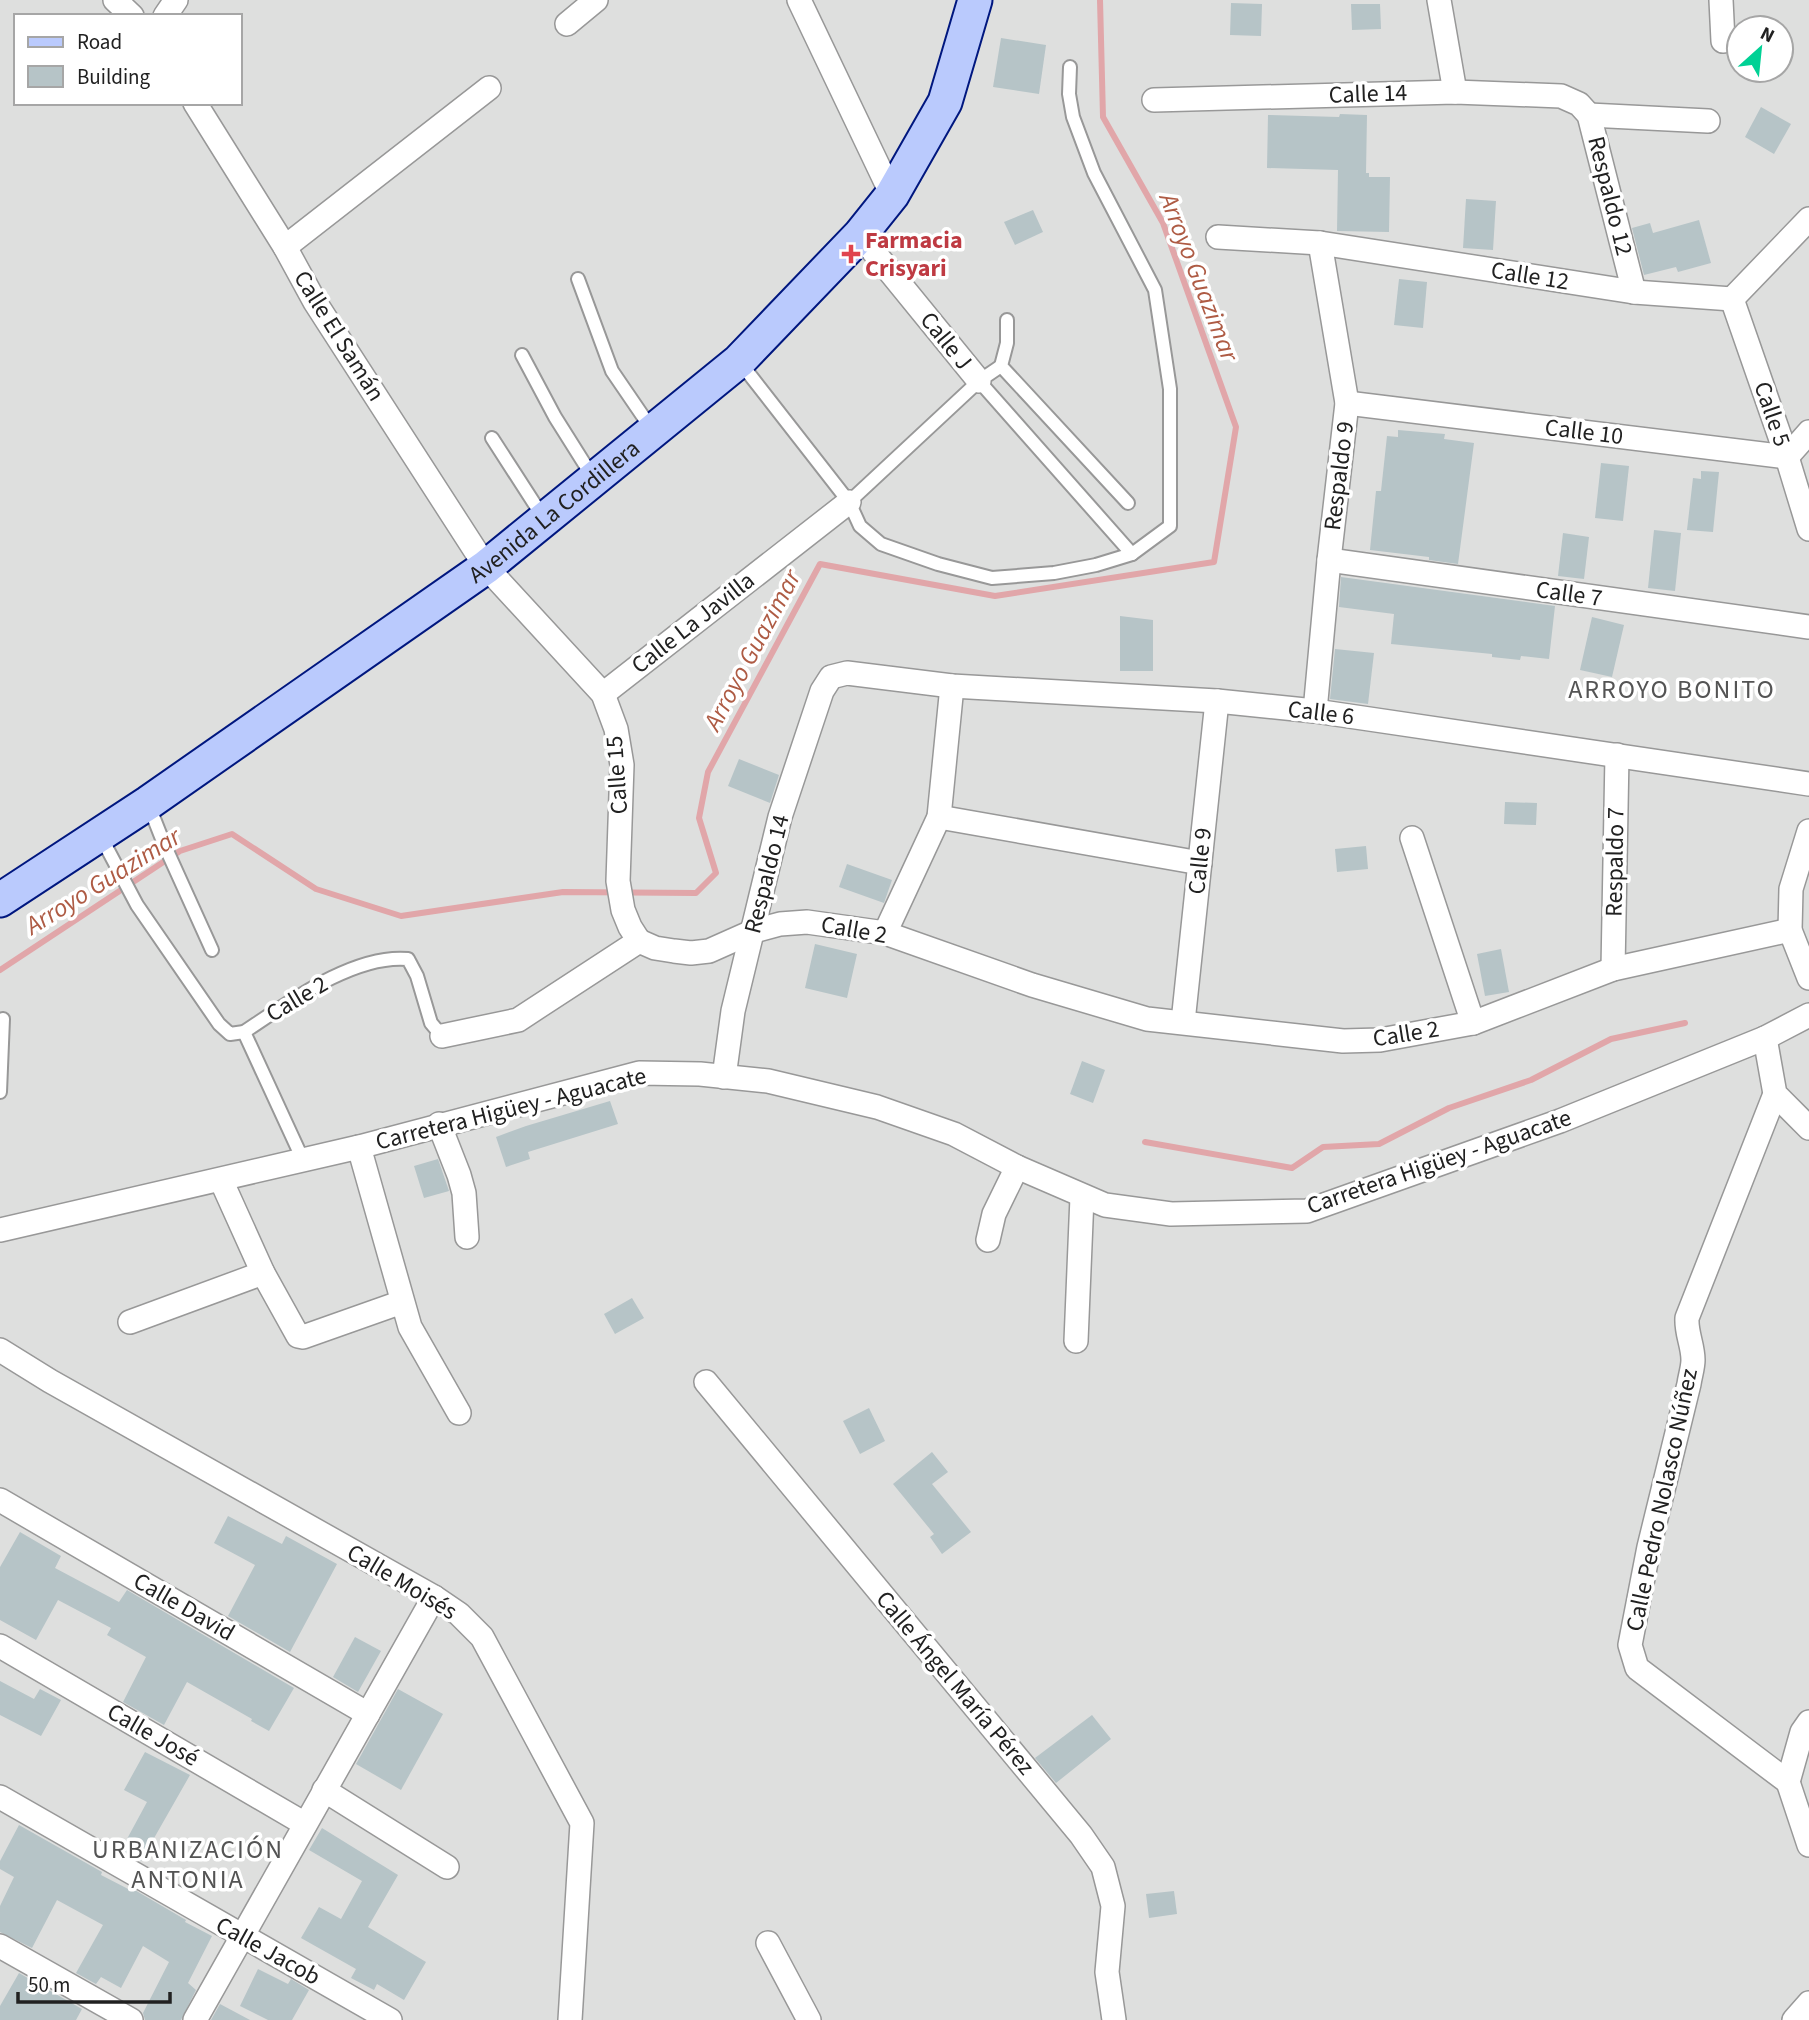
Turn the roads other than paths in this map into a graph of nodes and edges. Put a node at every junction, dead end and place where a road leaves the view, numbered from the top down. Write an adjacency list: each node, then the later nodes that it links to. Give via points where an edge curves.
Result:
1 (115, 0): 7 (street)
2 (596, 0): 8 (street)
3 (799, 0): 17 (street)
4 (975, 0): 17 (main road, Avenida La Cordillera, via 945,102)
5 (1439, 0): 12 (street)
6 (1721, 0): 9 (street)
7 (130, 14)
8 (567, 24)
9 (1723, 41)
10 (1070, 67): 41 (lane, via 1073,117 1094,173 1155,290 1170,389 1170,526)
11 (489, 89): 22 (street)
12 (1455, 92): 13 (street, Calle 14); 15 (street, Calle 14, via 1561,96)
13 (1154, 100)
14 (196, 105): 22 (street, Calle El Samán)
15 (1584, 109): 16 (street, Calle 14); 24 (street, Respaldo 12)
16 (1708, 121)
17 (892, 195): 19 (main road, Avenida La Cordillera)
18 (1809, 219): 25 (street)
19 (860, 235): 28 (main road, Avenida La Cordillera); 30 (street, Calle J)
20 (1218, 237): 21 (street, Calle 12)
21 (1320, 243): 24 (street, Calle 12); 31 (street, Respaldo 9)
22 (285, 247): 43 (street, Calle El Samán, via 315,302)
23 (578, 279): 32 (lane, via 612,371)
24 (1634, 292): 25 (street, Calle 12)
25 (1732, 299): 35 (street, Calle 5)
26 (1007, 320): 29 (lane)
27 (522, 355): 36 (lane)
28 (739, 361): 32 (main road, Avenida La Cordillera); 37 (lane)
29 (1001, 366): 30 (lane); 38 (lane)
30 (979, 382): 37 (lane); 41 (lane)
31 (1347, 404): 35 (street, Calle 10); 42 (street, Respaldo 9)
32 (653, 431): 36 (main road, Avenida La Cordillera)
33 (1809, 432): 35 (street)
34 (492, 438): 39 (lane)
35 (1787, 457): 40 (street, Calle 5)
36 (594, 479): 39 (main road, Avenida La Cordillera)
37 (849, 502): 41 (lane, via 860,526 881,544 992,578 1054,573); 47 (street, Calle La Javilla)
38 (1128, 503)
39 (545, 519): 43 (main road, Avenida La Cordillera)
40 (1809, 528)
41 (1132, 554)
42 (1329, 560): 44 (street, Calle 7); 49 (street, Respaldo 9)
43 (486, 567): 47 (street, Calle 15); 52 (main road, Avenida La Cordillera)
44 (1809, 627)
45 (831, 677): 46 (street, Calle 6, via 847,673); 60 (street, Respaldo 14, via 822,691 780,817)
46 (952, 686): 48 (street, Calle 6); 53 (street)
47 (603, 694): 62 (street, Calle 15, via 616,729 622,765 618,881 623,910)
48 (1217, 701): 49 (street, Calle 6); 57 (street, Calle 9)
49 (1315, 711): 50 (street, Calle 6)
50 (1616, 755): 51 (street, Calle 6); 64 (street, Respaldo 7)
51 (1809, 784)
52 (148, 803): 55 (main road, Avenida La Cordillera); 63 (lane)
53 (939, 817): 57 (street); 61 (street)
54 (1809, 831): 59 (street, via 1791,889)
55 (100, 834): 58 (main road, Avenida La Cordillera); 70 (lane, Calle 2, via 137,905 219,1024 230,1034)
56 (1412, 838): 69 (street)
57 (1200, 863): 68 (street, Calle 9)
58 (0, 900)
59 (1790, 930): 64 (street, Calle 2); 65 (street)
60 (754, 931): 61 (street, Calle 2, via 780,923 807,922); 62 (street, Calle 2, via 709,951 691,953); 73 (street, Respaldo 14, via 733,1011)
61 (885, 933): 68 (street, Calle 2, via 1031,985 1147,1019)
62 (639, 942): 71 (street, Calle 2, via 518,1020)
63 (212, 950)
64 (1613, 969): 69 (street, Calle 2)
65 (1809, 978)
66 (1809, 1016): 72 (street, Carretera Higüey - Aguacate)
67 (3, 1018): 74 (lane)
68 (1183, 1022): 69 (street, Calle 2, via 1343,1041 1380,1040)
69 (1473, 1023)
70 (244, 1032): 71 (lane, Calle 2, via 328,978 391,958 408,959 431,1023); 79 (lane)
71 (442, 1036)
72 (1765, 1038): 75 (street); 82 (street, Carretera Higüey - Aguacate, via 1560,1121 1307,1211 1171,1214)
73 (724, 1076): 76 (street, Carretera Higüey - Aguacate, via 639,1073); 80 (street, Carretera Higüey - Aguacate, via 768,1081 877,1107 954,1134)
74 (0, 1092)
75 (1775, 1094): 77 (street); 98 (street, Calle Pedro Nolasco Núñez, via 1687,1318 1693,1360 1689,1384 1630,1645 1637,1668)
76 (439, 1124): 78 (street, Carretera Higüey - Aguacate); 84 (street, via 461,1184)
77 (1809, 1128)
78 (359, 1147): 79 (street, Carretera Higüey - Aguacate); 87 (street)
79 (303, 1160): 81 (street, Carretera Higüey - Aguacate)
80 (1017, 1167): 82 (street, Carretera Higüey - Aguacate); 85 (street, via 994,1214)
81 (222, 1180): 83 (street, Carretera Higüey - Aguacate); 86 (street)
82 (1083, 1198): 89 (street)
83 (0, 1230)
84 (467, 1237)
85 (988, 1240)
86 (263, 1273): 87 (street, via 295,1333 303,1337); 88 (street)
87 (402, 1302): 92 (street, via 410,1327)
88 (130, 1322)
89 (1076, 1341)
90 (0, 1350): 94 (street, Calle Moisés)
91 (706, 1382): 113 (street, Calle Ángel María Pérez, via 1103,1867 1113,1906 1108,1972)
92 (460, 1413)
93 (0, 1500): 96 (street, Calle David)
94 (433, 1597): 96 (street); 111 (street, Calle Moisés, via 482,1637 582,1822)
95 (0, 1646): 101 (street, Calle José)
96 (368, 1714): 99 (street)
97 (1809, 1722): 98 (street)
98 (1788, 1782): 102 (street)
99 (324, 1790): 101 (street); 103 (street)
100 (0, 1797): 104 (street, Calle Jacob)
101 (305, 1824): 104 (street)
102 (1809, 1845)
103 (447, 1867)
104 (241, 1937): 109 (street); 110 (street, Calle Jacob)
105 (768, 1943): 112 (street)
106 (0, 1945): 108 (street)
107 (1809, 2003): 114 (street)
108 (131, 2020)
109 (195, 2020)
110 (390, 2020)
111 (569, 2020)
112 (809, 2020)
113 (1114, 2020)
114 (1794, 2020)

